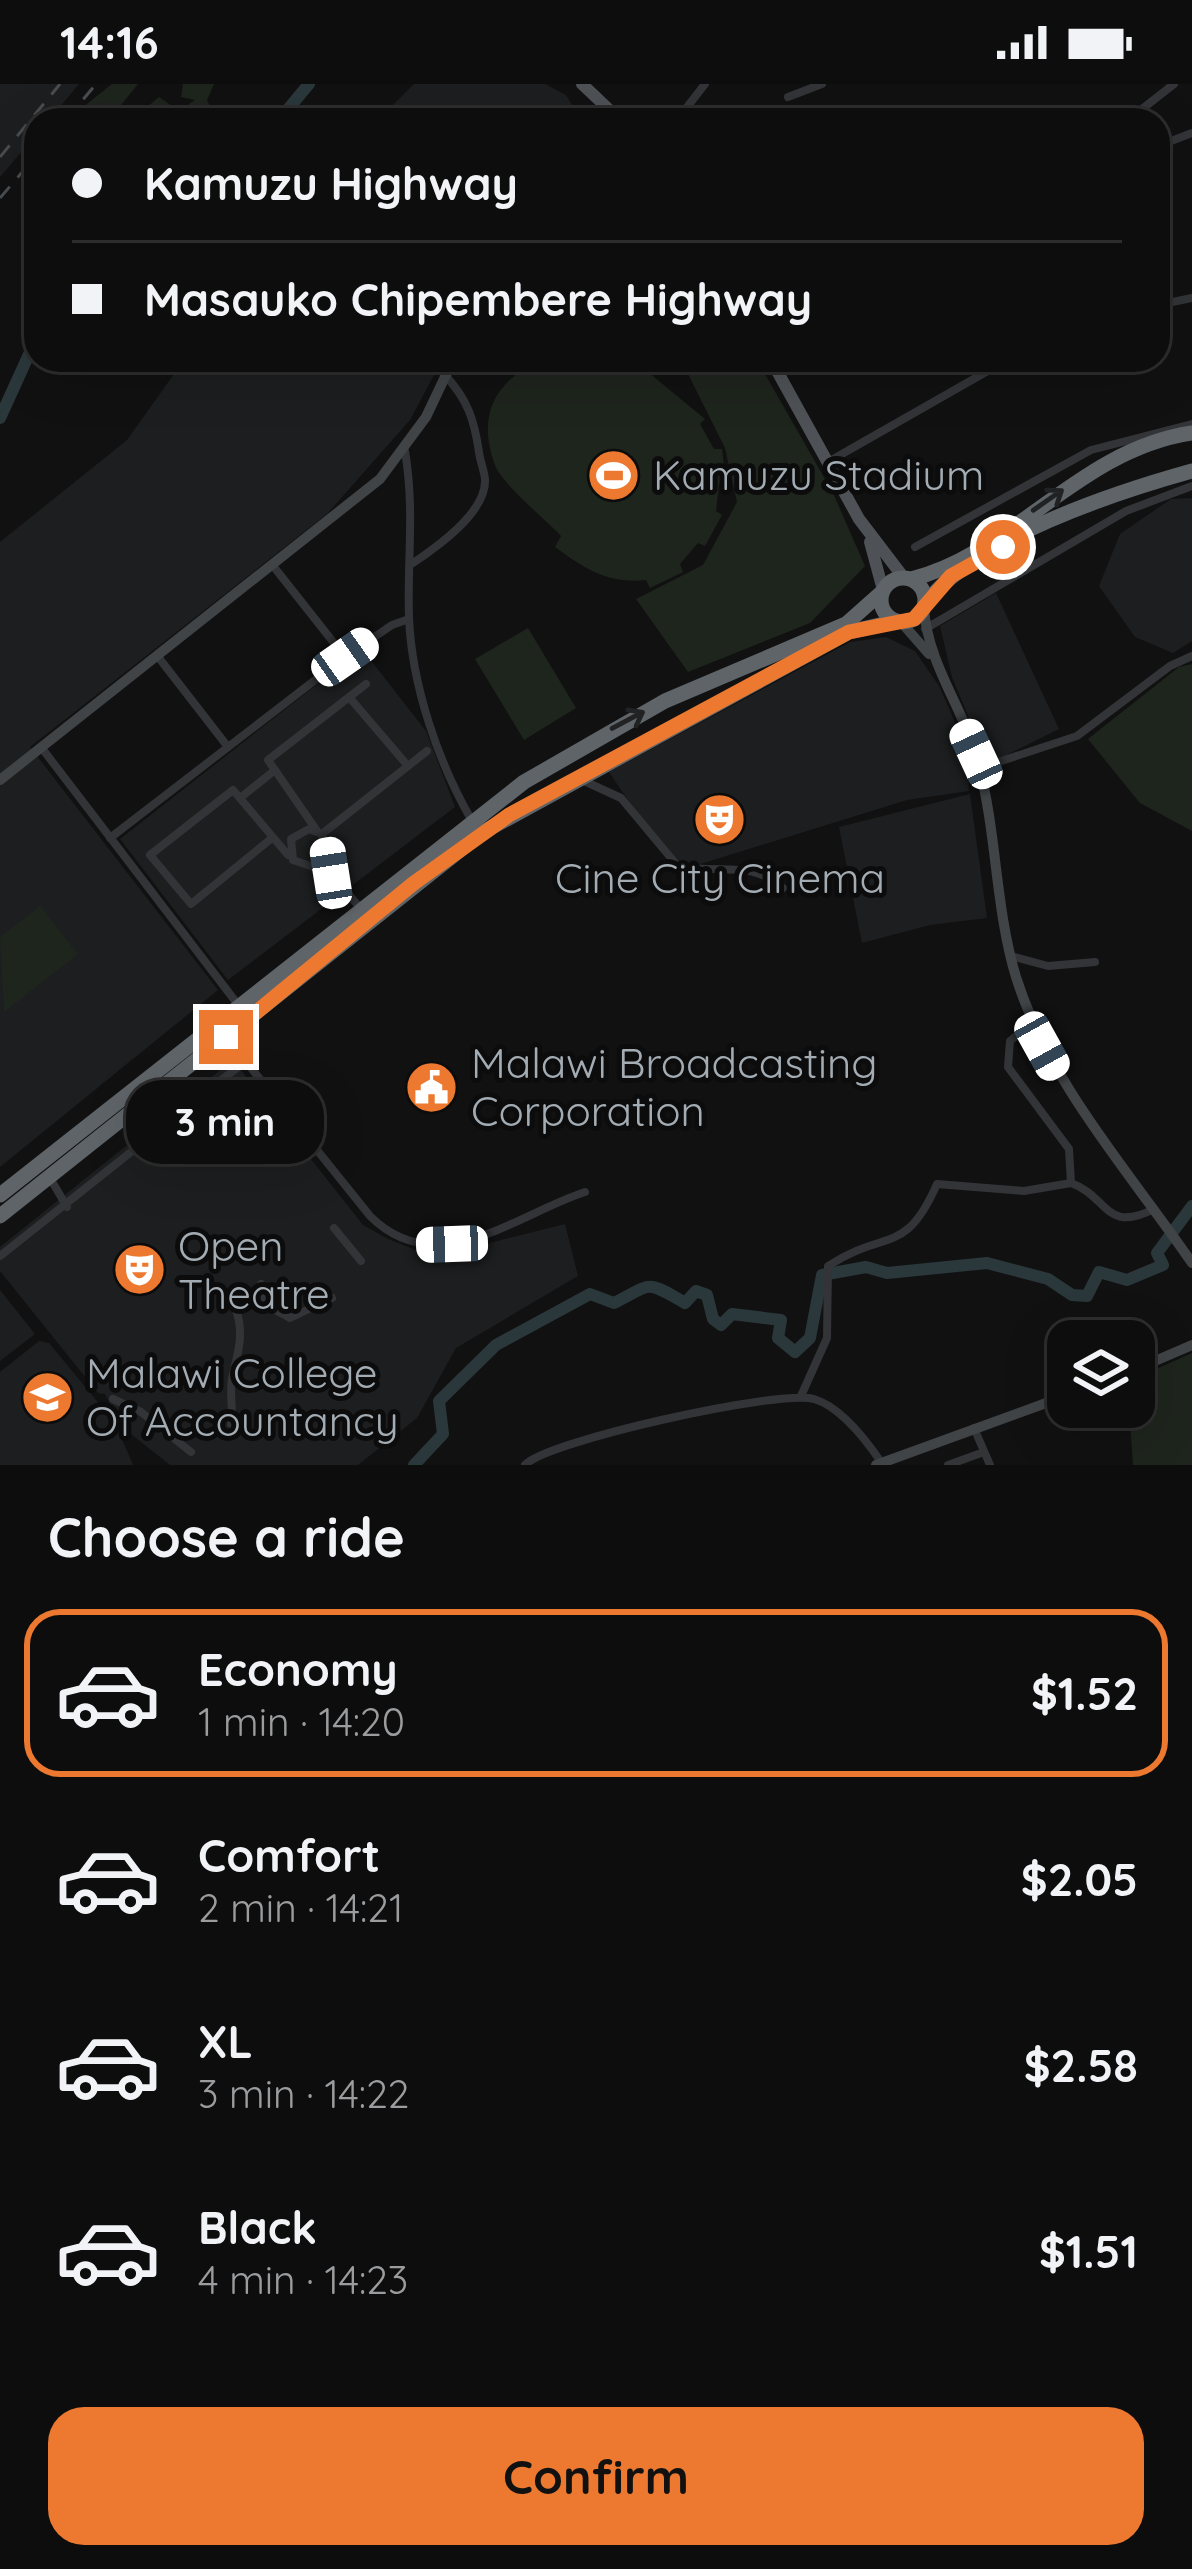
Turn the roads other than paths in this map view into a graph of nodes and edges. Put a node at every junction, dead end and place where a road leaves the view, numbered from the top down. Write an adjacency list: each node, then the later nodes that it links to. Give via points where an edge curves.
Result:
1 (582, 84): 6 (main road)
2 (705, 84): 7 (street)
3 (822, 84): 5 (street)
4 (1174, 84): 8 (street)
5 (788, 97)
6 (608, 108)
7 (686, 108)
8 (1143, 108)
9 (448, 372): 14 (main road)
10 (777, 372): 13 (main road)
11 (784, 372): 13 (street)
12 (986, 372): 18 (street)
13 (779, 375): 18 (main road)
14 (446, 376): 17 (main road); 23 (street, via 475,422 486,483 449,536)
15 (1192, 424): 22 (street, via 1091,450)
16 (1192, 433): 25 (highway, one-way to 16, via 959,558 1117,456)
17 (405, 451): 23 (street, via 414,498); 24 (main road)
18 (828, 462): 21 (main road)
19 (1192, 471): 27 (highway, via 1051,523 960,569)
20 (1192, 486): 30 (street, via 1126,511)
21 (868, 535): 25 (main road); 26 (main road)
22 (915, 547)
23 (412, 564): 28 (street)
24 (274, 567): 32 (street); 33 (main road)
25 (908, 578): 26 (highway); 27 (highway, via 922,589)
26 (883, 591): 29 (highway, via 882,606); 37 (highway, one-way to 26, via 846,624)
27 (924, 606): 29 (highway, via 914,619); 30 (main road)
28 (409, 619): 32 (street); 47 (street, via 421,691)
29 (899, 621): 34 (main road); 44 (highway, via 849,632)
30 (925, 629): 34 (main road)
31 (1192, 656): 42 (street, via 1077,736)
32 (345, 657): 39 (street)
33 (159, 658): 38 (main road); 39 (street)
34 (934, 662): 42 (main road)
35 (366, 684): 36 (street)
36 (350, 697): 41 (street); 43 (street, via 270,758)
37 (583, 744): 44 (highway); 47 (highway)
38 (41, 747): 45 (main road); 49 (street)
39 (229, 747): 49 (street)
40 (427, 751): 41 (street)
41 (408, 766): 48 (street)
42 (980, 768): 55 (main road)
43 (275, 770): 46 (street); 48 (street)
44 (584, 773): 53 (street, via 621,798 676,864 744,866); 59 (highway, via 446,859)
45 (0, 780)
46 (240, 798): 50 (street); 50 (street, via 228,792 151,858 191,904)
47 (472, 820): 54 (highway)
48 (320, 832): 51 (street, via 291,839); 52 (street)
49 (110, 838): 57 (street)
50 (272, 838): 51 (street)
51 (289, 855): 52 (street)
52 (331, 873): 54 (street)
53 (783, 888)
54 (362, 909): 57 (highway)
55 (1011, 956): 56 (street, via 1048,966); 58 (main road)
56 (1095, 962)
57 (239, 1006): 61 (highway)
58 (1032, 1023): 62 (street, via 1010,1041 1008,1067 1069,1149); 66 (main road)
59 (226, 1037): 60 (street); 61 (highway)
60 (248, 1059): 63 (street, via 370,1216 397,1235 424,1245 470,1241); 65 (street)
61 (35, 1181): 64 (highway); 65 (street); 67 (highway)
62 (1070, 1183): 66 (street, via 1113,1216); 77 (street, via 997,1191 941,1183 908,1234 829,1266 827,1338)
63 (585, 1192)
64 (0, 1196)
65 (67, 1207): 69 (street)
66 (1154, 1209): 71 (main road)
67 (0, 1216)
68 (334, 1228): 70 (street)
69 (0, 1256)
70 (361, 1262)
71 (1192, 1263)
72 (261, 1284): 73 (street, via 266,1306 290,1318)
73 (332, 1298)
74 (233, 1305): 80 (street, via 241,1327)
75 (1192, 1343): 76 (main road)
76 (1155, 1361)
77 (801, 1396): 84 (street, via 842,1417); 85 (street, via 644,1426)
78 (113, 1399): 82 (street)
79 (1047, 1402): 81 (main road)
80 (232, 1424)
81 (974, 1428): 83 (street); 84 (main road)
82 (191, 1452)
83 (984, 1452): 86 (street); 87 (street)
84 (879, 1464)
85 (525, 1465)
86 (948, 1465)
87 (990, 1465)

